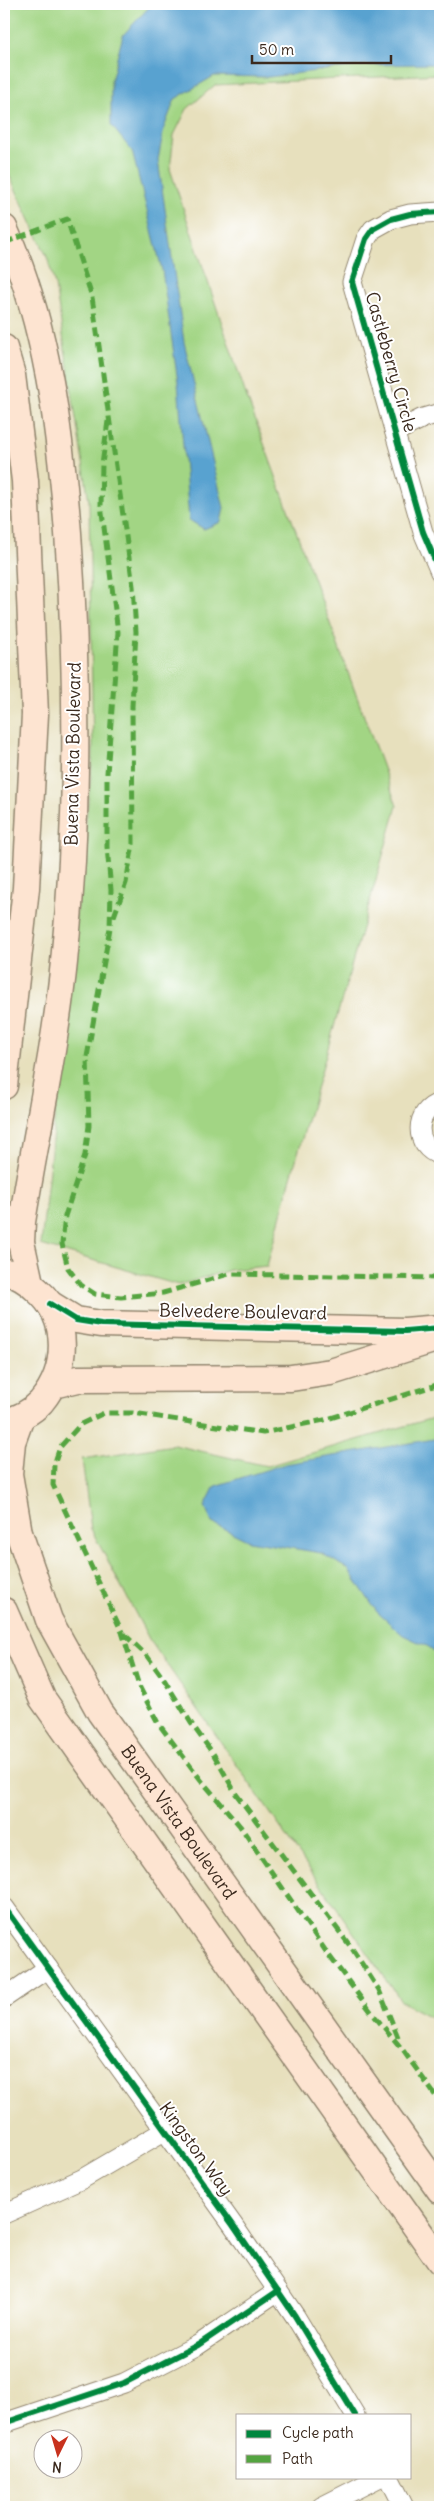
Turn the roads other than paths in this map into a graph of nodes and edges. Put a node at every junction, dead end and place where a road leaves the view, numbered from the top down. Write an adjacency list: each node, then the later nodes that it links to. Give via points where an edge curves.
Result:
1 (440, 212): 6 (street, Castleberry Circle, via 410,214 391,219 374,229 366,240 352,282)
2 (4, 228): 13 (main road, Buena Vista Boulevard, via 30,298 57,424 74,633 76,761 70,896 55,1034 22,1222 21,1242)
3 (4, 348): 7 (main road, via 12,375)
4 (440, 413): 6 (street)
5 (4, 416): 7 (main road)
6 (395, 432): 8 (street, Castleberry Circle, via 423,532)
7 (24, 481): 9 (main road, via 35,714 26,888)
8 (440, 572)
9 (4, 1086)
10 (440, 1103): 11 (street, via 424,1113 419,1128 424,1144)
11 (440, 1154)
12 (4, 1272): 13 (main road, Buena Vista Boulevard)
13 (30, 1283): 14 (main road, Buena Vista Boulevard)
14 (50, 1304): 15 (main road, Belvedere Boulevard, via 76,1320 101,1324 405,1331); 17 (main road, Buena Vista Boulevard, via 59,1323 63,1344 61,1365)
15 (440, 1328)
16 (440, 1338): 17 (main road, via 331,1372 292,1378 78,1379)
17 (53, 1385): 18 (main road, Buena Vista Boulevard, via 40,1403)
18 (13, 1420): 24 (main road, Buena Vista Boulevard, via 9,1474 19,1533 54,1629 100,1712)
19 (4, 1611): 26 (main road, via 42,1698)
20 (4, 1907): 21 (street, Kingston Way)
21 (48, 1968): 22 (street); 23 (street, Kingston Way)
22 (4, 1998)
23 (164, 2131): 25 (street, via 82,2179); 27 (street, Kingston Way)
24 (440, 2190)
25 (4, 2214)
26 (440, 2261)
27 (278, 2291): 28 (street, Kingston Way); 29 (street, via 198,2345 133,2378)
28 (354, 2414)
29 (4, 2423)
30 (378, 2478): 32 (street)
31 (390, 2478): 33 (street)
32 (321, 2507)
33 (404, 2507)

